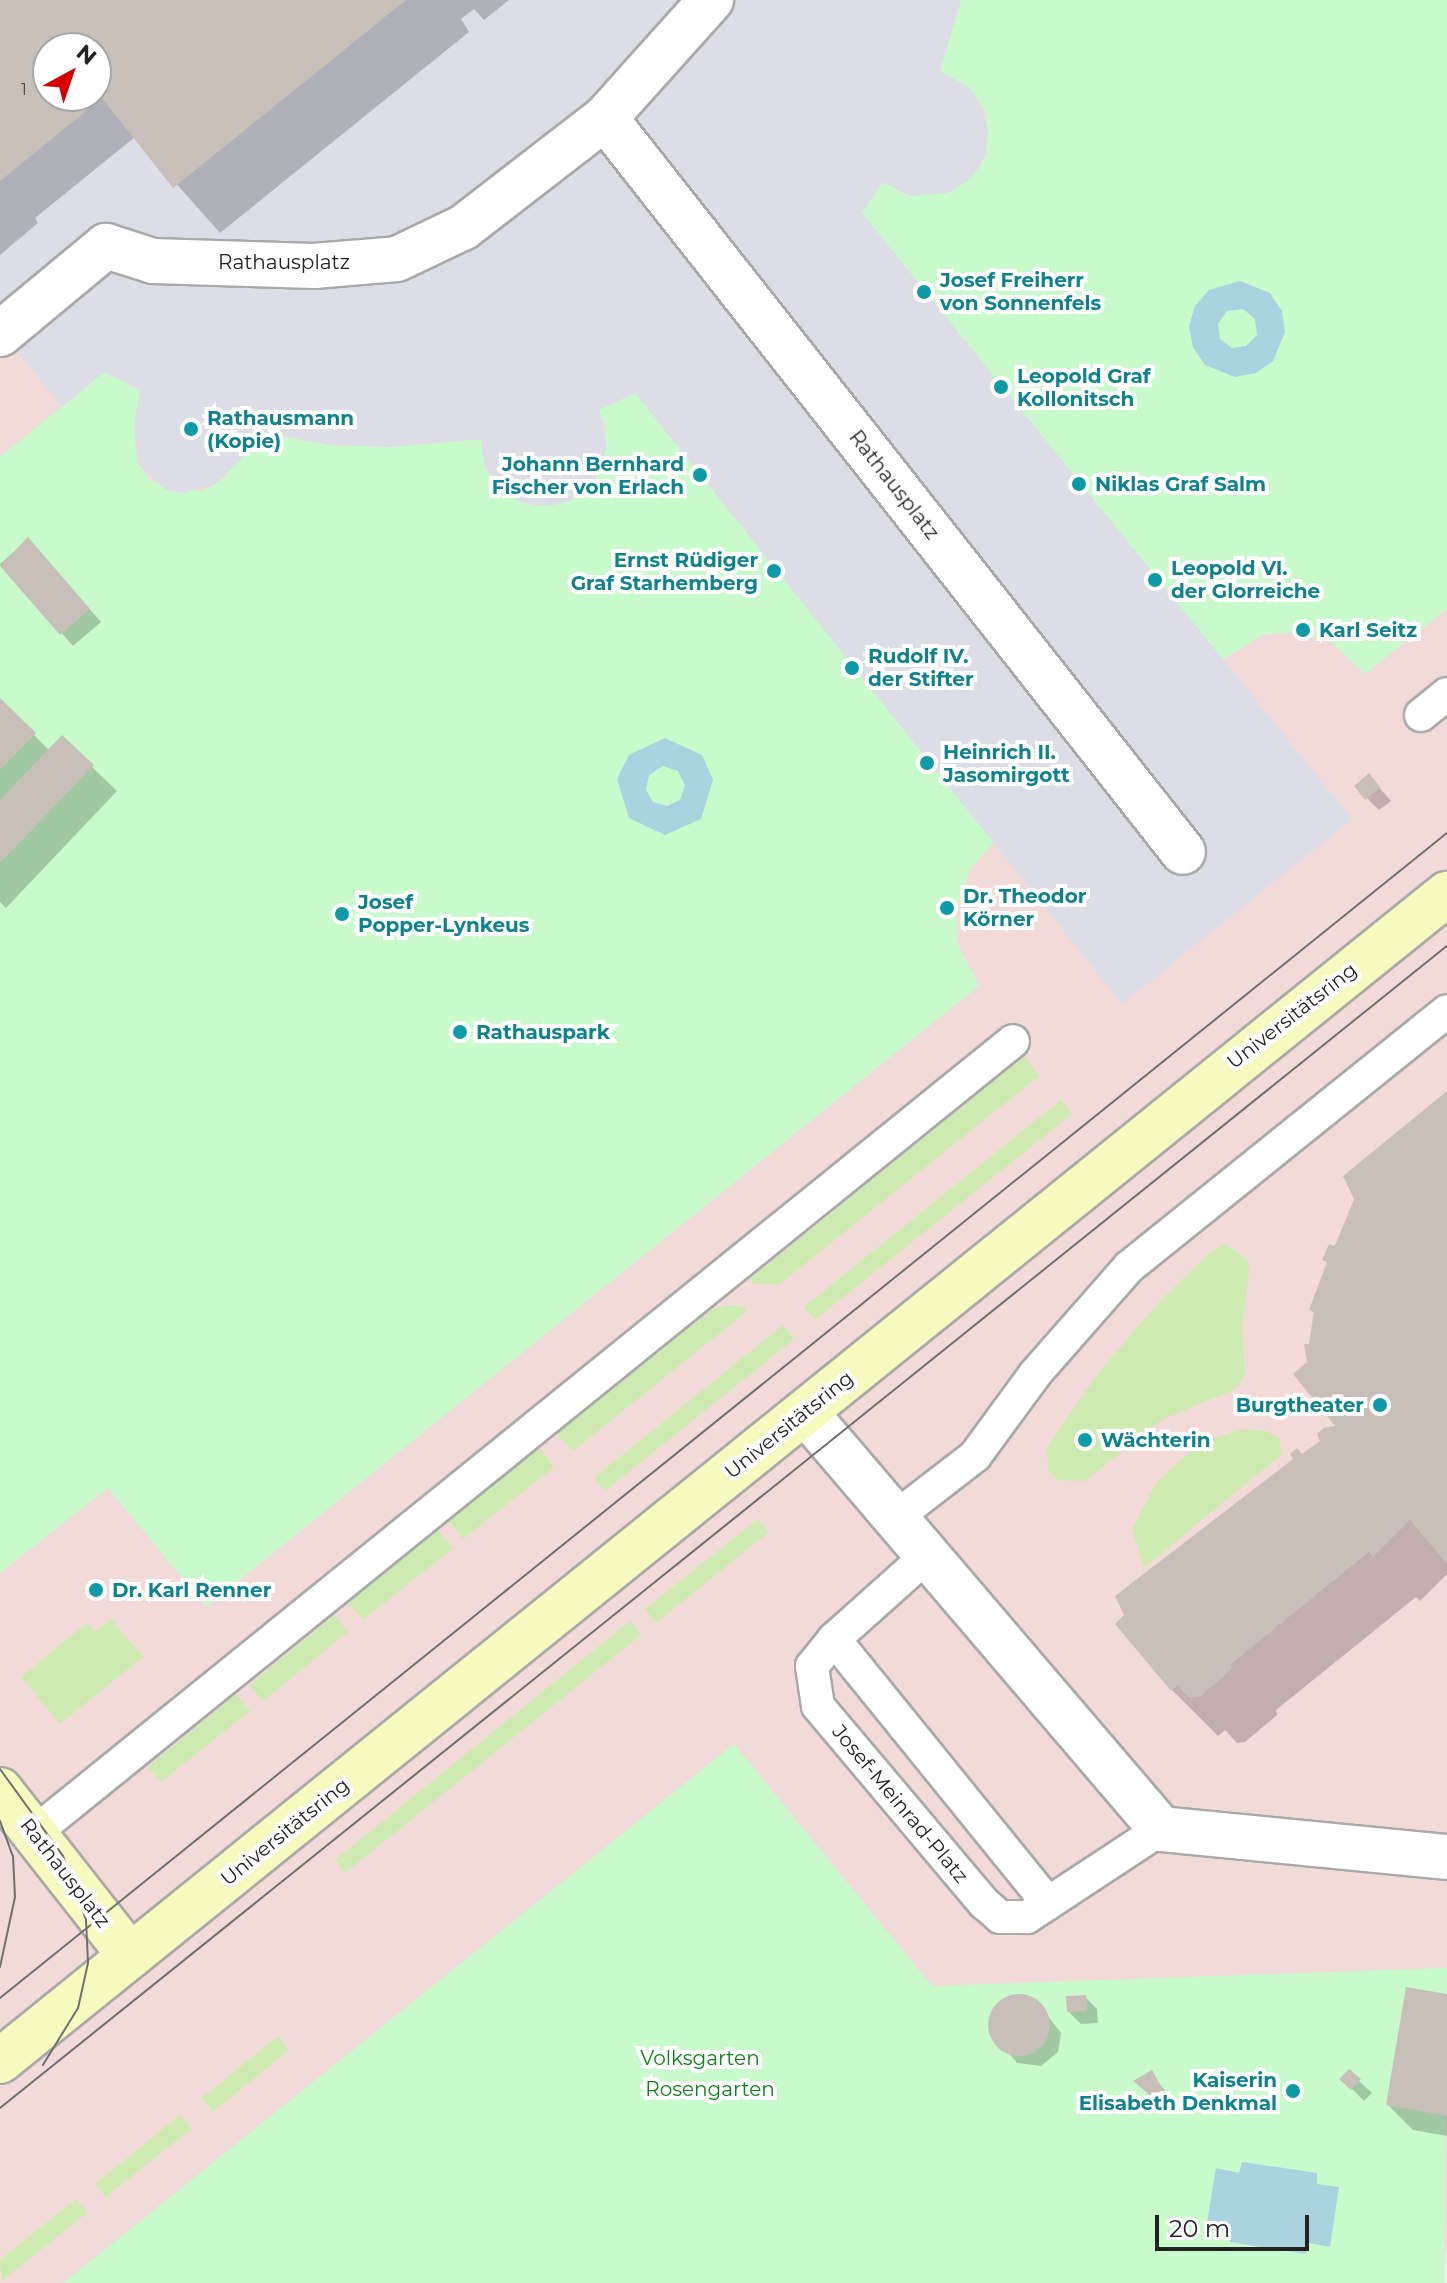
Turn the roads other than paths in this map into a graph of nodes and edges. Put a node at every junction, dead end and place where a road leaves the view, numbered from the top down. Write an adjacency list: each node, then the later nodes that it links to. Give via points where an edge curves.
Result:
1 (711, 0): 2 (street, Rathausplatz)
2 (605, 118): 3 (street, Rathausplatz, via 464,227 397,259 314,266 153,261 106,246); 6 (street, Rathausplatz)
3 (0, 334)
4 (1447, 694): 5 (lane)
5 (1421, 715)
6 (1183, 852)
7 (1447, 894): 10 (main road, Universitätsring)
8 (1447, 1011): 11 (lane, via 1129,1267 1035,1374 975,1456)
9 (1013, 1041): 16 (lane)
10 (805, 1412): 11 (street); 19 (main road, Universitätsring)
11 (896, 1517): 12 (street)
12 (928, 1555): 13 (lane, Josef-Meinrad-Platz); 15 (street)
13 (834, 1639): 18 (lane); 18 (lane, Josef-Meinrad-Platz, via 812,1666 818,1706 1000,1917 1027,1917)
14 (0, 1790): 16 (main road, Rathausplatz)
15 (1161, 1829): 17 (street); 18 (lane, Josef-Meinrad-Platz)
16 (34, 1833): 19 (main road, Rathausplatz)
17 (1447, 1857)
18 (1048, 1903)
19 (130, 1956): 20 (main road, Universitätsring)
20 (0, 2061)

